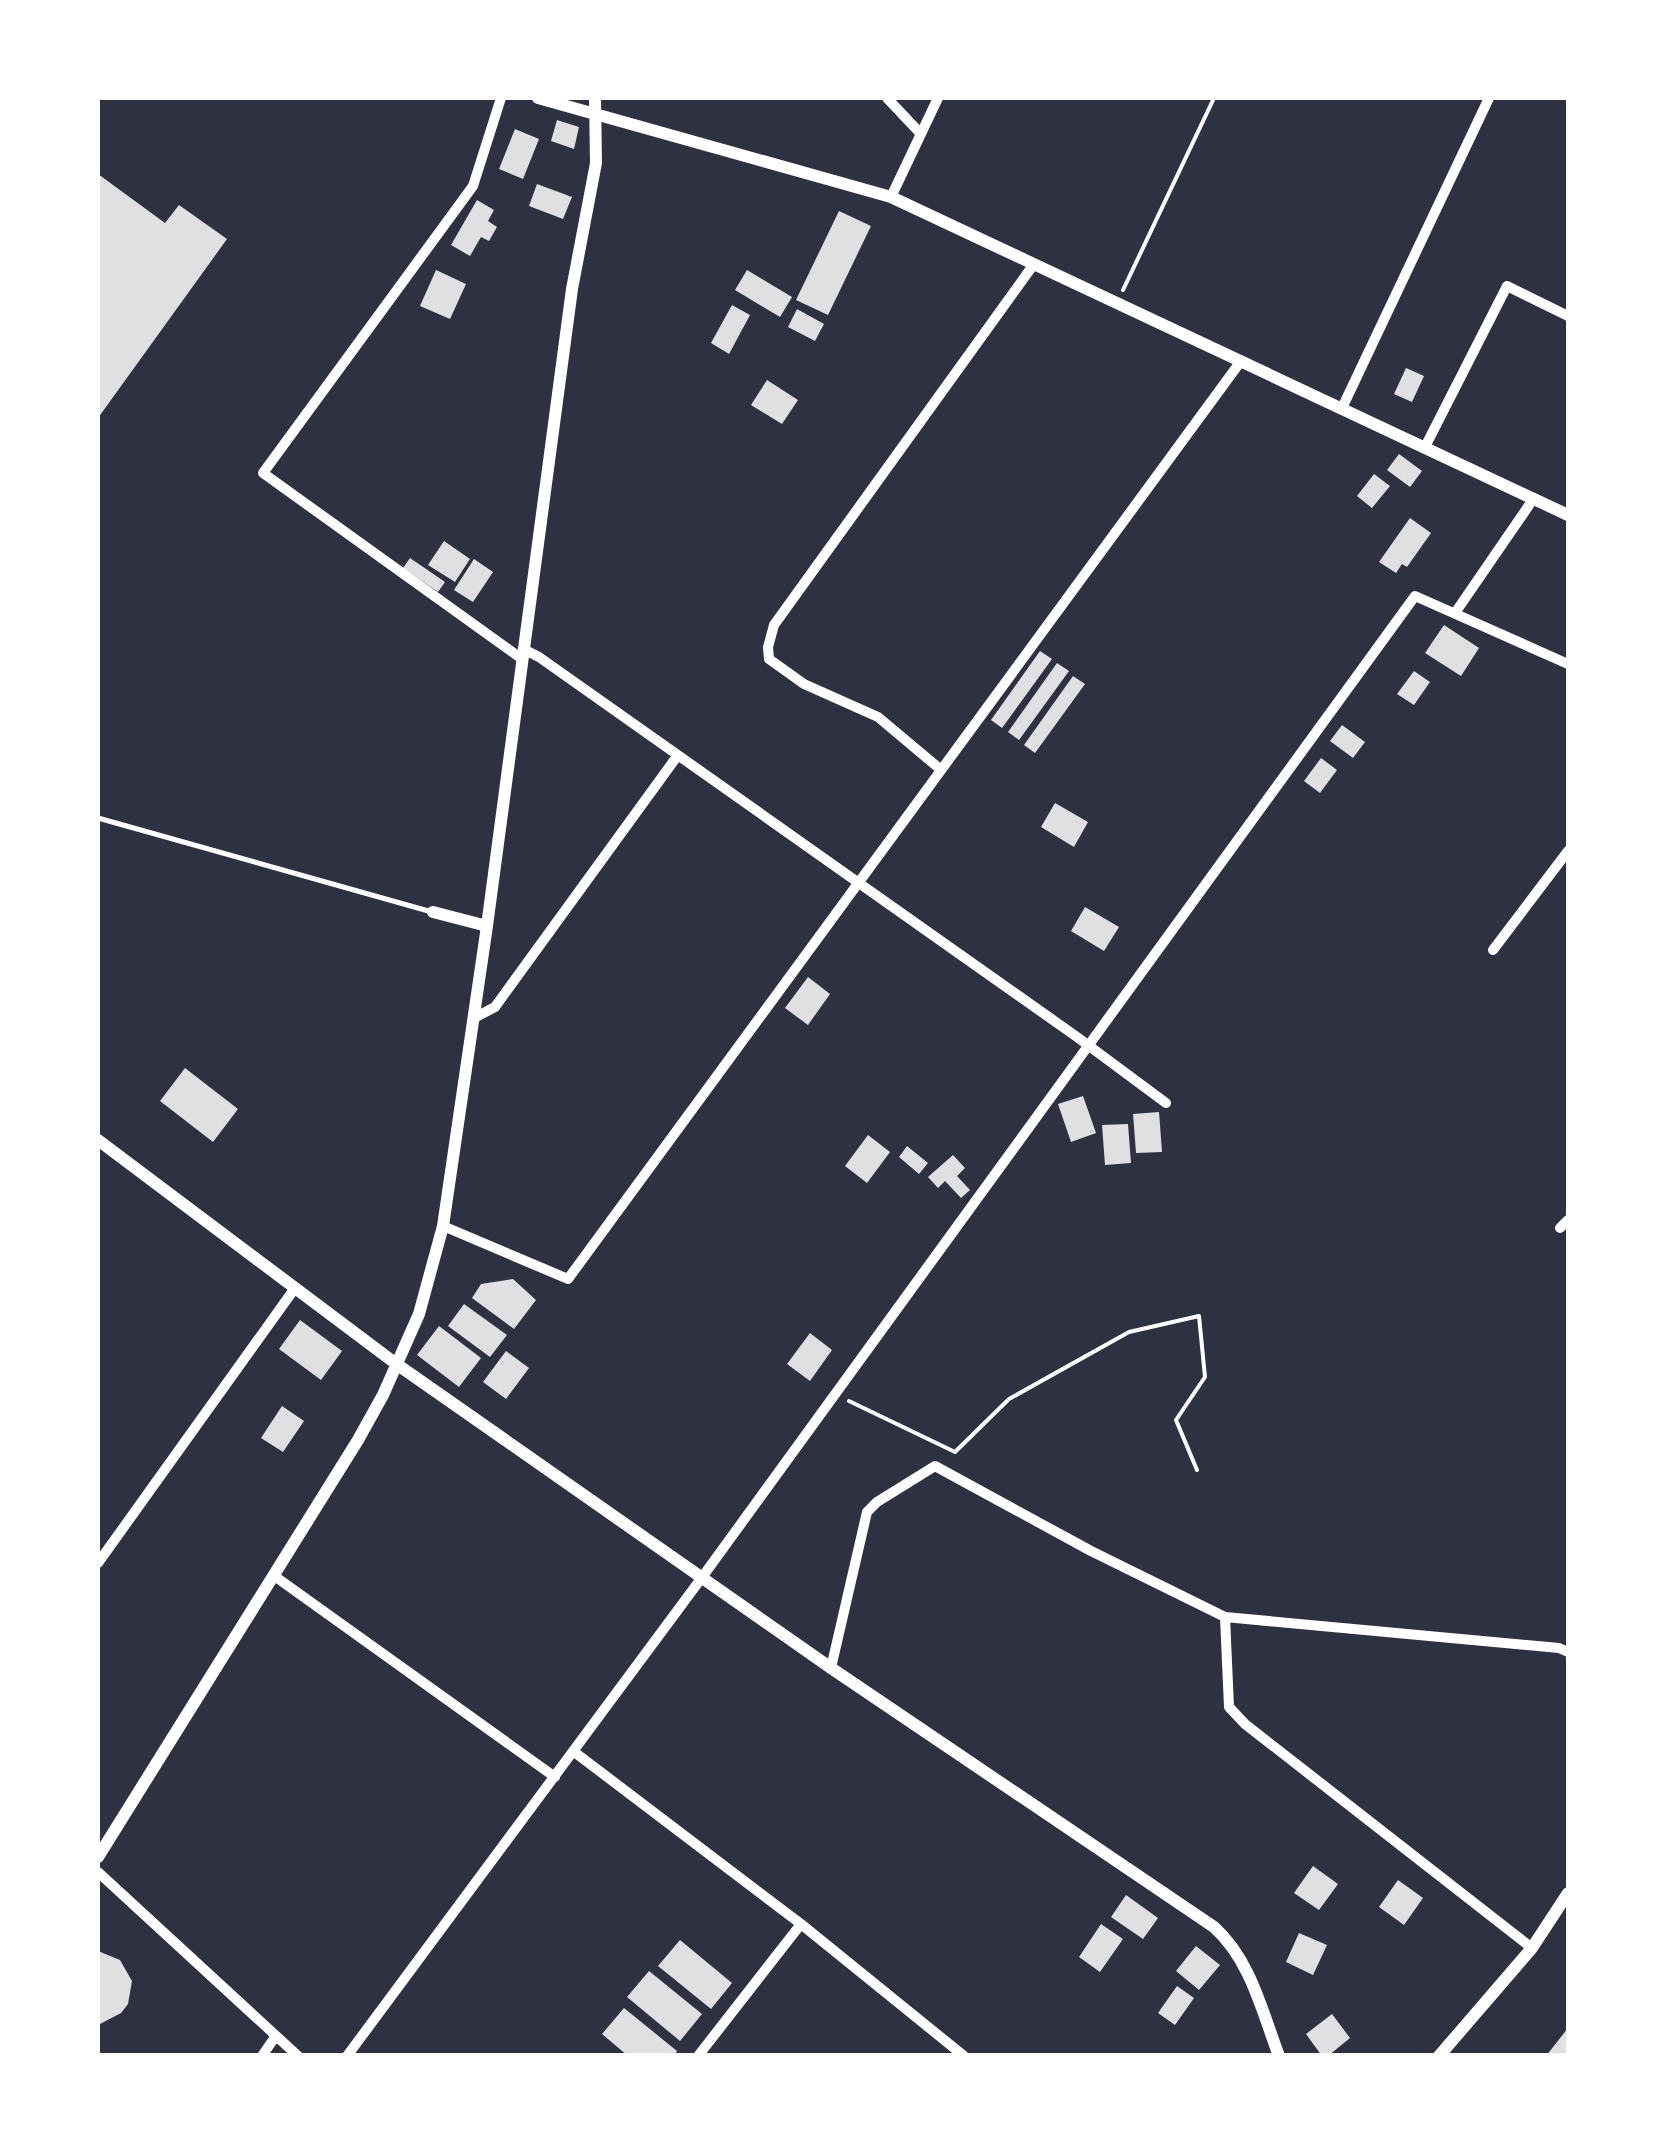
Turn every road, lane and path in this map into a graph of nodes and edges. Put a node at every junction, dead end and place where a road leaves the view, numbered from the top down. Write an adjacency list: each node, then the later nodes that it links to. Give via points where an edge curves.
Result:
1 (501, 98): 20 (street, via 473,186 263,473)
2 (538, 98): 8 (street)
3 (595, 98): 8 (street)
4 (887, 98): 9 (street)
5 (938, 98): 9 (street)
6 (1214, 98): 12 (path)
7 (1490, 98): 15 (street)
8 (598, 113): 10 (street); 20 (street)
9 (921, 134): 10 (street)
10 (891, 197): 11 (street)
11 (1034, 264): 12 (street); 23 (street, via 774,625 768,647 770,660 783,671 878,718)
12 (1117, 303): 14 (street)
13 (1568, 316): 16 (street, via 1507,286)
14 (1241, 361): 15 (street); 23 (street)
15 (1342, 408): 16 (street)
16 (1425, 447): 17 (street)
17 (1534, 498): 18 (street); 19 (street)
18 (1568, 514)
19 (1455, 613): 21 (street); 31 (street, via 1415,596)
20 (522, 654): 22 (street, via 540,657); 28 (street)
21 (1568, 664)
22 (678, 755): 26 (street); 30 (street, via 495,1007)
23 (940, 769): 26 (street)
24 (98, 818): 27 (lane)
25 (1568, 851): 29 (street)
26 (857, 881): 31 (street); 34 (street, via 568,1279)
27 (433, 912): 28 (street)
28 (488, 926): 30 (street)
29 (1493, 950)
30 (474, 1018): 34 (street)
31 (1089, 1045): 32 (street); 37 (street)
32 (1166, 1103)
33 (98, 1140): 35 (street)
34 (443, 1226): 36 (street, via 419,1314)
35 (295, 1288): 36 (street); 39 (street)
36 (396, 1363): 40 (street, via 358,1440); 41 (street)
37 (836, 1394): 38 (path, via 956,1452 1009,1399 1129,1332 1199,1316 1205,1377 1176,1420); 41 (street)
38 (1198, 1470)
39 (98, 1563)
40 (273, 1575): 46 (street); 47 (street)
41 (704, 1576): 44 (street); 45 (street)
42 (1225, 1617): 43 (street); 44 (street, via 935,1466 867,1512); 51 (street, via 1229,1707)
43 (1568, 1652)
44 (831, 1668): 58 (street, via 1232,1942)
45 (573, 1751): 46 (street); 50 (street)
46 (555, 1777): 55 (street)
47 (98, 1857)
48 (98, 1872): 52 (street)
49 (1568, 1893): 51 (street)
50 (801, 1924): 56 (street); 57 (street)
51 (1532, 1948): 59 (street)
52 (276, 2037): 53 (street); 54 (street)
53 (262, 2056)
54 (298, 2056)
55 (347, 2056)
56 (698, 2056)
57 (964, 2056)
58 (1279, 2056)
59 (1439, 2056)

